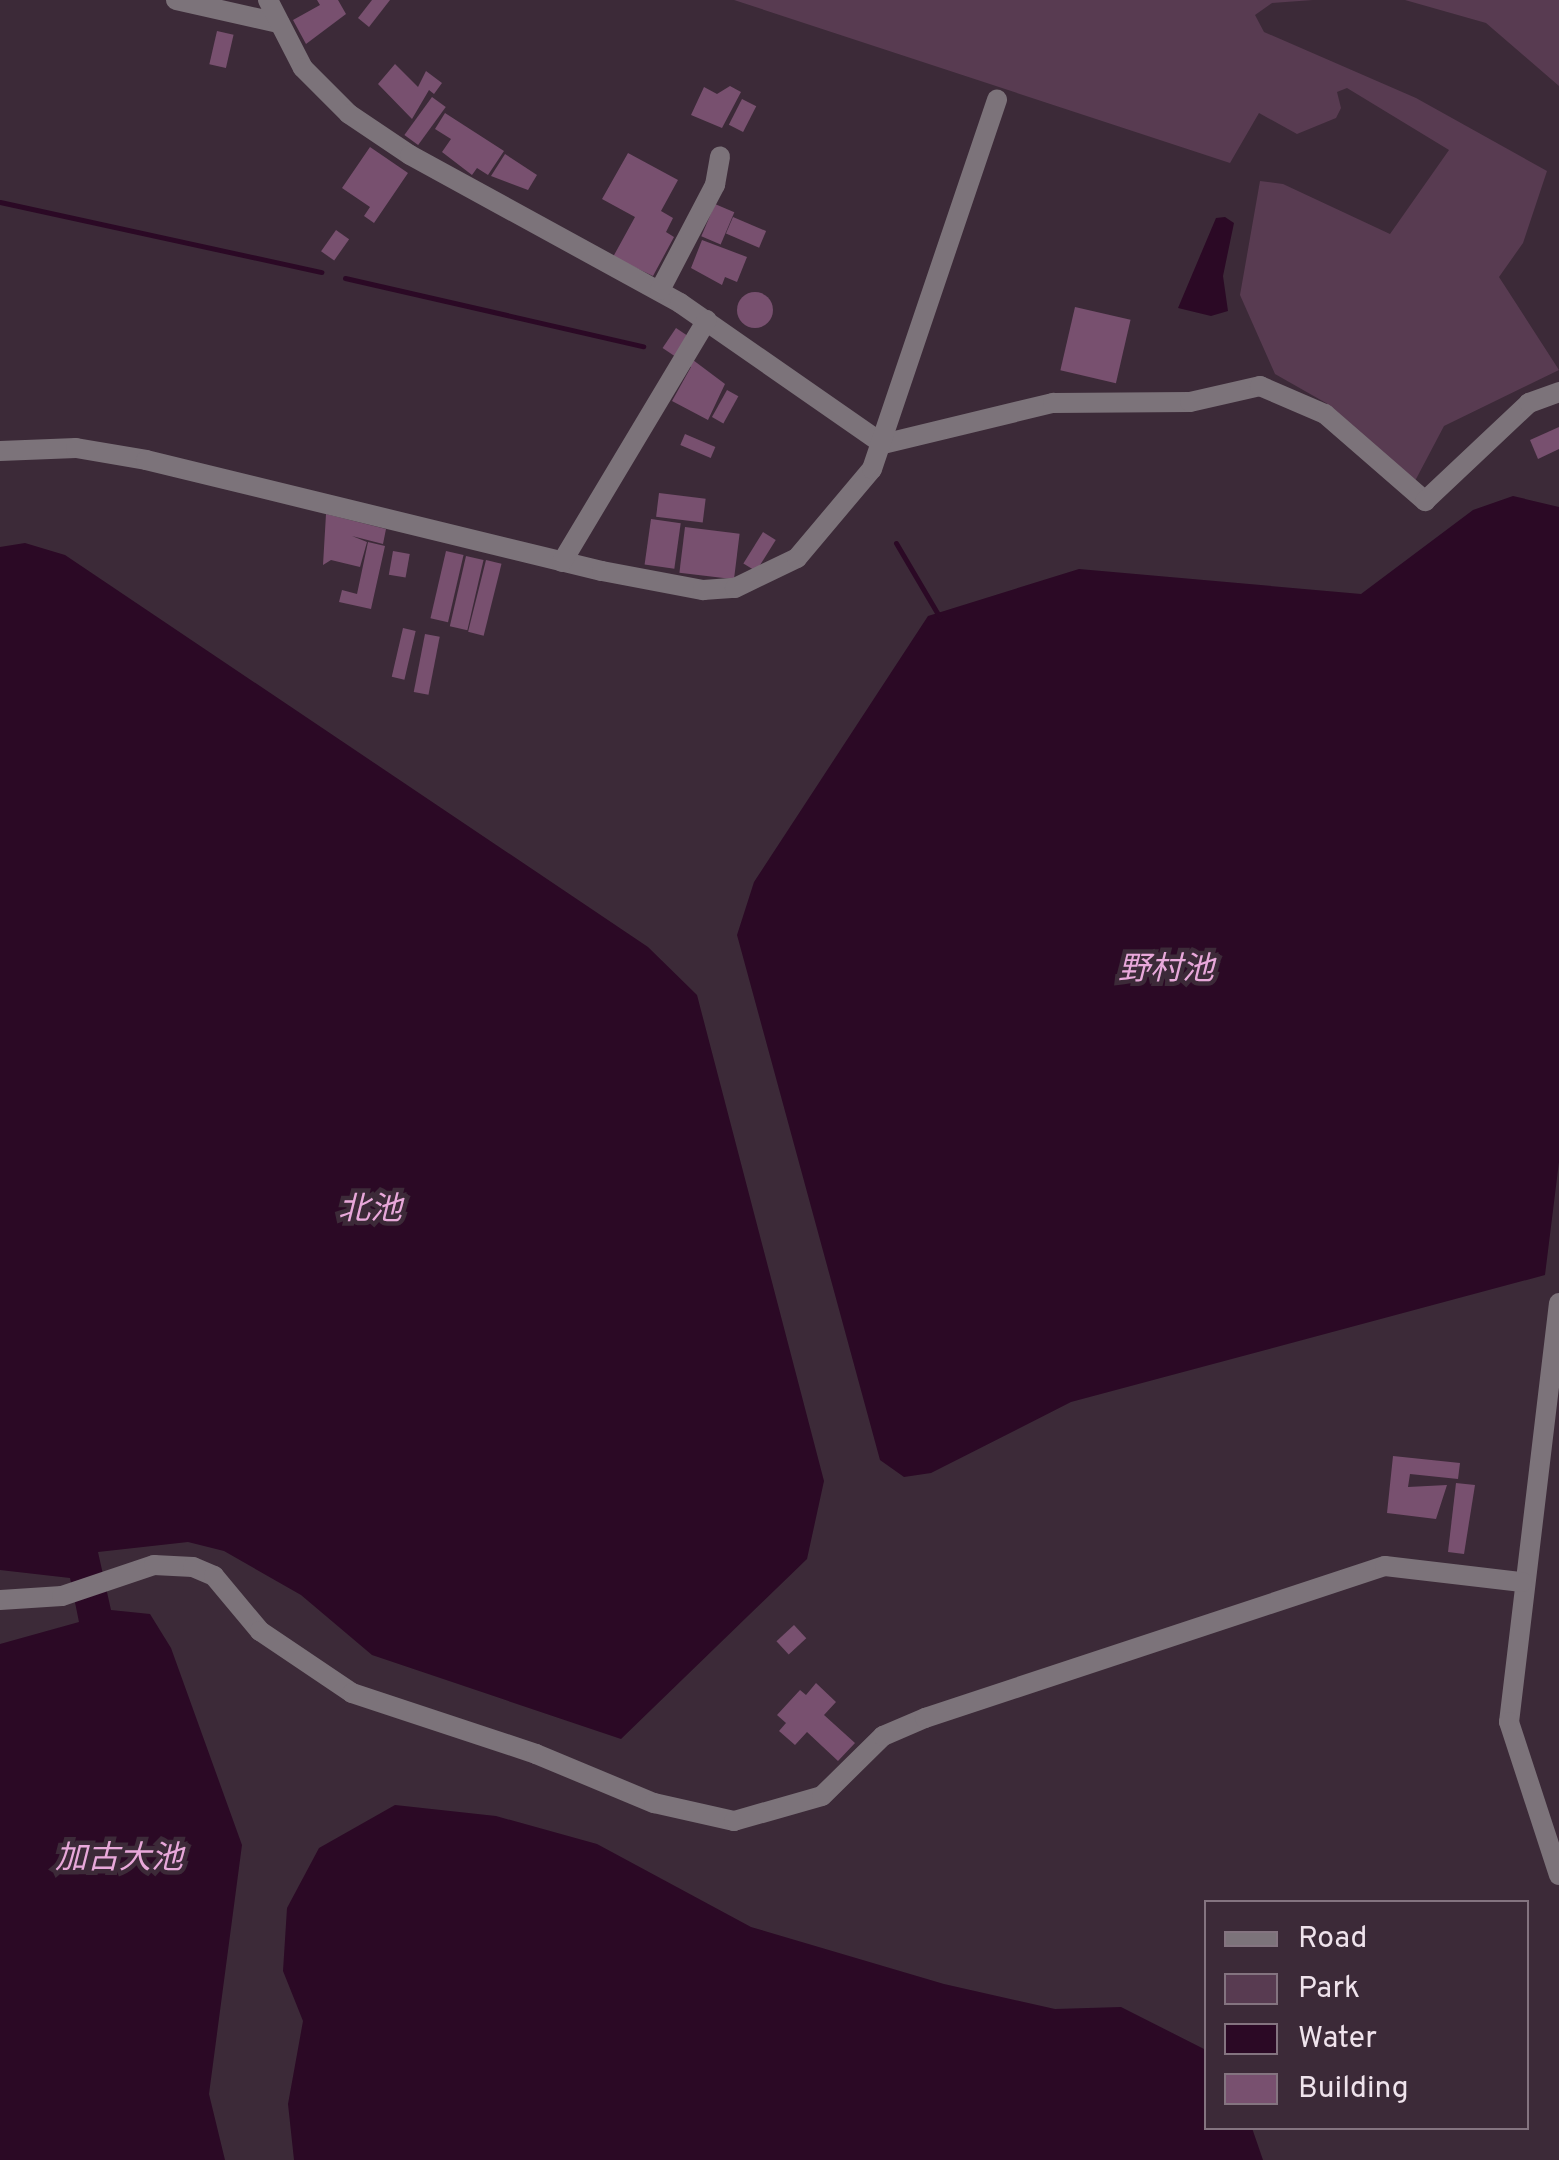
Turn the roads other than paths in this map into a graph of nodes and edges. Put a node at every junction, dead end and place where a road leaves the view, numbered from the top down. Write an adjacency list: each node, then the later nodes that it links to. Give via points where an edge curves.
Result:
1 (176, 0): 3 (street)
2 (268, 0): 3 (street)
3 (280, 23): 6 (street, via 304,68 349,114)
4 (997, 100): 9 (street)
5 (720, 156): 6 (street, via 715,184)
6 (660, 290): 7 (street)
7 (707, 320): 9 (street); 11 (street)
8 (1559, 392): 9 (street, via 1529,403 1426,501 1325,414 1260,386 1190,402 1052,404)
9 (884, 444): 11 (street, via 872,469 797,558 735,588 703,590)
10 (0, 451): 11 (street, via 76,448 146,460)
11 (562, 562)
12 (1559, 1303): 13 (street)
13 (1522, 1582): 14 (street, via 1385,1566 925,1718 883,1736 822,1796 734,1821 654,1803 536,1754 352,1693 260,1630 214,1576 193,1567 154,1564 62,1596); 15 (street, via 1509,1722)
14 (0, 1600)
15 (1559, 1874)

